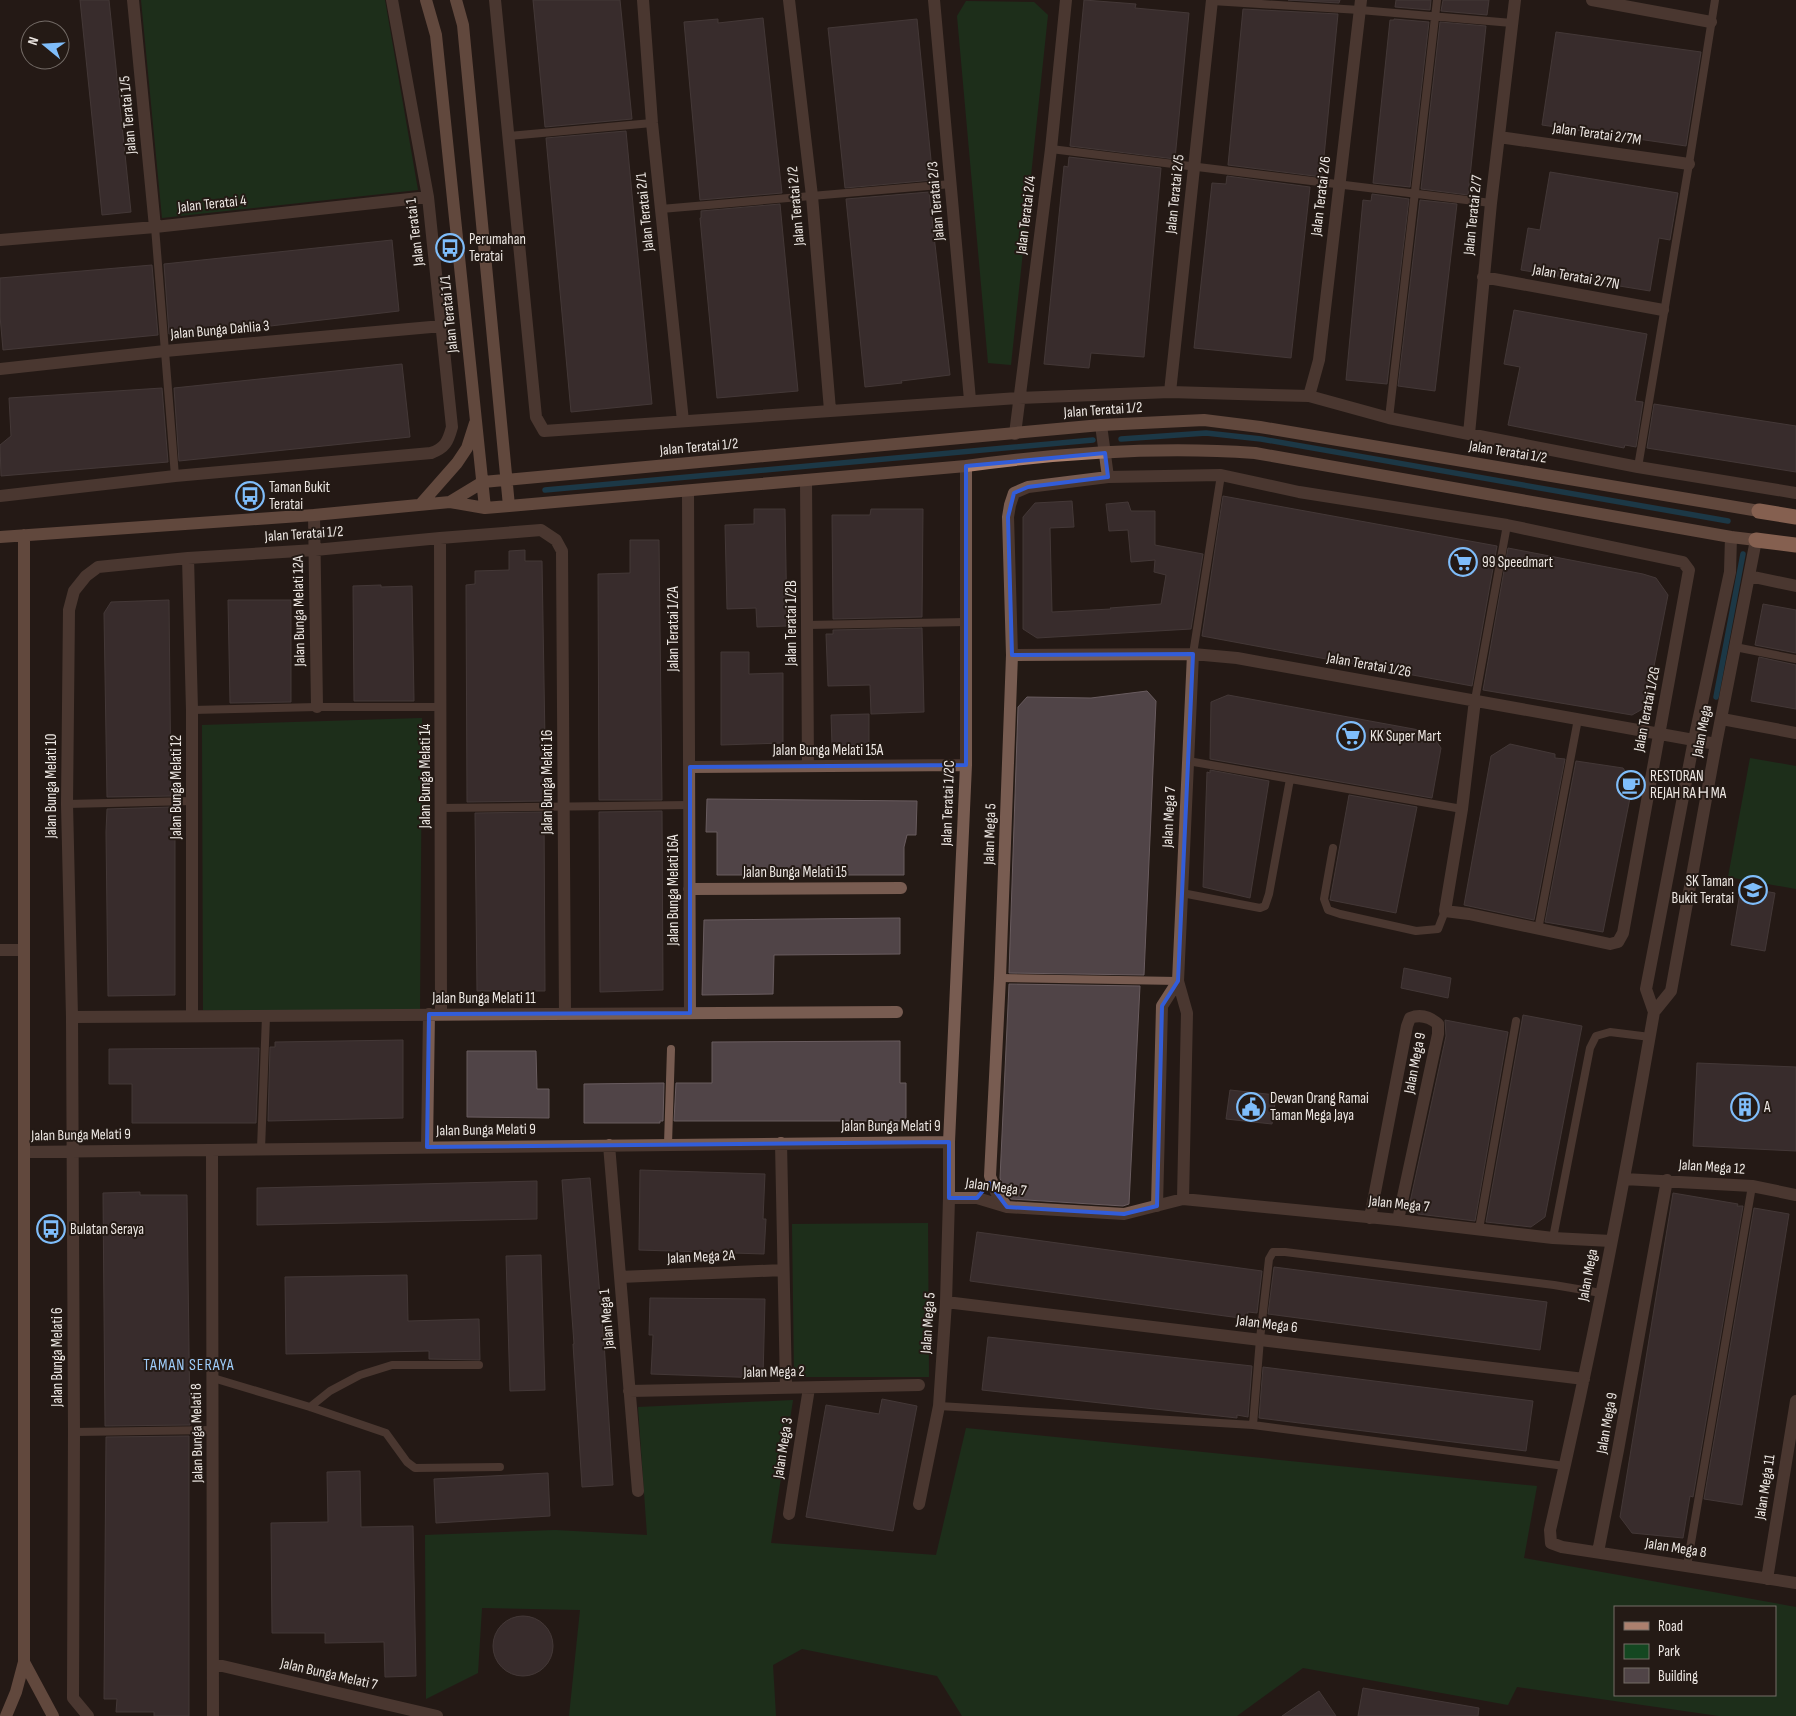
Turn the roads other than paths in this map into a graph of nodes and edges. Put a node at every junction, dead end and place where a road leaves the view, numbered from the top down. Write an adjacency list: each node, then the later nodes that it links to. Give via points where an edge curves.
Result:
1 (134, 0): 33 (street, Jalan Teratai 1/5)
2 (392, 0): 30 (street, Jalan Teratai 1)
3 (426, 0): 45 (main road, Jalan Teratai 1/1, via 436,34)
4 (456, 0): 58 (main road, via 463,25)
5 (495, 0): 21 (street)
6 (643, 0): 20 (street, Jalan Teratai 2/1)
7 (790, 0): 29 (street, Jalan Teratai 2/2)
8 (934, 0): 26 (street, Jalan Teratai 2/3)
9 (1066, 0): 23 (street, Jalan Teratai 2/4)
10 (1206, 0): 11 (street)
11 (1212, 0): 16 (lane); 25 (street, Jalan Teratai 2/5)
12 (1437, 0): 17 (lane)
13 (1515, 0): 19 (street, Jalan Teratai 2/7)
14 (1592, 0): 18 (street)
15 (1715, 0): 18 (lane)
16 (1361, 5): 17 (lane); 27 (street, Jalan Teratai 2/6)
17 (1436, 17): 19 (lane); 28 (lane)
18 (1712, 22): 24 (lane)
19 (1512, 23): 22 (street, Jalan Teratai 2/7)
20 (652, 123): 21 (lane); 32 (street, Jalan Teratai 2/1)
21 (509, 136): 47 (street, Jalan Teratai 1/2, via 536,418 544,431)
22 (1499, 136): 24 (street, Jalan Teratai 2/7M); 31 (street, Jalan Teratai 2/7)
23 (1051, 149): 25 (lane); 42 (street, Jalan Teratai 2/4)
24 (1690, 164): 36 (lane)
25 (1195, 166): 27 (lane); 40 (street, Jalan Teratai 2/5)
26 (951, 184): 29 (lane); 43 (street, Jalan Teratai 2/3)
27 (1339, 184): 28 (lane); 41 (street, Jalan Teratai 2/6, via 1319,360)
28 (1415, 193): 31 (lane); 46 (lane)
29 (812, 196): 32 (lane); 44 (street, Jalan Teratai 2/2)
30 (428, 197): 33 (street, Jalan Teratai 4); 37 (street, Jalan Teratai 1)
31 (1490, 203): 35 (street, Jalan Teratai 2/7)
32 (661, 209): 47 (street, Jalan Teratai 2/1)
33 (155, 227): 34 (street, Jalan Teratai 4); 38 (lane)
34 (0, 240)
35 (1483, 277): 36 (street, Jalan Teratai 2/7N); 50 (street, Jalan Teratai 2/7)
36 (1663, 310): 53 (lane)
37 (442, 326): 38 (street, Jalan Bunga Dahlia 3); 55 (street, Jalan Teratai 1, via 452,427 449,440 440,450 431,454)
38 (165, 352): 39 (street, Jalan Bunga Dahlia 3); 55 (lane)
39 (0, 369)
40 (1170, 392): 41 (street, Jalan Teratai 1/2); 42 (street, Jalan Teratai 1/2)
41 (1309, 396): 46 (street, Jalan Teratai 1/2)
42 (1019, 398): 43 (street, Jalan Teratai 1/2); 49 (street, Jalan Teratai 2/4)
43 (970, 400): 44 (street, Jalan Teratai 1/2)
44 (830, 410): 47 (street, Jalan Teratai 1/2)
45 (476, 418): 59 (main road, Jalan Teratai 1/1); 64 (main road, via 467,448)
46 (1390, 418): 50 (street, Jalan Teratai 1/2)
47 (683, 421)
48 (1101, 425): 49 (main road, Jalan Teratai 1/2); 51 (street); 67 (main road, Jalan Teratai 1/2, via 1204,420 1260,427)
49 (1015, 434): 58 (main road, Jalan Teratai 1/2)
50 (1469, 434): 53 (street, Jalan Teratai 1/2)
51 (1105, 453): 52 (main road, Jalan Teratai 1/2, via 1012,459); 56 (street); 74 (main road, Jalan Teratai 1/2, via 1202,449 1255,452)
52 (966, 466): 57 (main road, Jalan Teratai 1/2); 84 (street, Jalan Teratai 1/2C)
53 (1638, 467): 61 (street, Jalan Teratai 1/2)
54 (1221, 475): 56 (street); 70 (street, via 1299,492); 87 (lane)
55 (175, 476): 62 (street)
56 (1108, 477): 88 (street, Jalan Mega 5, via 1028,487 1014,493 1008,517)
57 (806, 480): 60 (main road, Jalan Teratai 1/2); 85 (street, Jalan Teratai 1/2B)
58 (507, 481): 59 (main road, Jalan Teratai 1/2); 65 (main road)
59 (483, 482): 63 (main road, Jalan Teratai 1/2); 66 (main road, Jalan Teratai 1/1)
60 (688, 491): 65 (main road, Jalan Teratai 1/2); 103 (street, Jalan Teratai 1/2A)
61 (1796, 493)
62 (0, 496)
63 (450, 502): 64 (main road, Jalan Teratai 1/2); 66 (main road, Jalan Teratai 1/2)
64 (420, 505): 68 (main road, Jalan Teratai 1/2)
65 (509, 506): 66 (main road, Jalan Teratai 1/2)
66 (485, 508)
67 (1759, 511): 69 (highway)
68 (314, 515): 71 (main road, Jalan Teratai 1/2); 77 (street, Jalan Bunga Melati 12A)
69 (1796, 517)
70 (1507, 525): 90 (lane); 96 (street, Jalan Teratai 1/2G, via 1683,562 1689,570)
71 (24, 535): 72 (main road, Jalan Teratai 1/2); 118 (main road)
72 (0, 537)
73 (440, 538): 77 (street, Jalan Teratai 1/2); 79 (street, Jalan Teratai 1/2, via 541,530 556,540); 92 (street, Jalan Bunga Melati 14)
74 (1732, 538): 75 (main road, Jalan Teratai 1/2); 98 (street, Jalan Mega, via 1730,572)
75 (1756, 540): 76 (highway); 78 (street); 82 (street, Jalan Mega)
76 (1796, 545)
77 (315, 550): 80 (street, Jalan Teratai 1/2); 91 (street, Jalan Bunga Melati 12A)
78 (1796, 550)
79 (562, 551): 108 (street, Jalan Bunga Melati 16)
80 (188, 558): 81 (street, Jalan Teratai 1/2); 93 (street, Jalan Bunga Melati 12)
81 (98, 567): 106 (street, Jalan Bunga Melati 10, via 74,591 69,610)
82 (1749, 576): 83 (street); 86 (street, Jalan Mega)
83 (1796, 586)
84 (966, 622): 85 (lane); 101 (street, Jalan Teratai 1/2C)
85 (807, 625): 102 (street, Jalan Teratai 1/2B)
86 (1735, 647): 89 (lane); 95 (street, Jalan Mega)
87 (1193, 654): 88 (street, Jalan Teratai 1/26); 90 (street, Jalan Teratai 1/26, via 1237,658); 100 (street, Jalan Mega 7)
88 (1012, 655): 119 (street, Jalan Mega 5)
89 (1796, 659)
90 (1475, 700): 94 (street, Jalan Teratai 1/26); 110 (street)
91 (317, 707): 92 (lane); 93 (lane)
92 (441, 707): 109 (street, Jalan Bunga Melati 14)
93 (192, 710): 105 (street, Jalan Bunga Melati 12)
94 (1578, 719): 96 (street, Jalan Teratai 1/26); 116 (lane)
95 (1722, 719): 97 (street); 99 (street, Jalan Mega)
96 (1658, 733): 98 (street, Jalan Teratai 1/26); 116 (street, Jalan Teratai 1/2G, via 1623,933 1618,942 1610,944)
97 (1796, 733)
98 (1694, 740): 99 (street, Jalan Teratai 1/26); 122 (street, Jalan Mega, via 1646,990)
99 (1716, 744): 122 (street, Jalan Mega, via 1671,991)
100 (1188, 761): 104 (lane); 114 (street, Jalan Mega 7)
101 (966, 765): 102 (street, Jalan Bunga Melati 15A); 132 (street, Jalan Teratai 1/2C)
102 (808, 766): 103 (street, Jalan Bunga Melati 15A)
103 (690, 767): 107 (street, Jalan Bunga Melati 16A)
104 (1290, 779): 110 (lane); 114 (lane, via 1265,906 1260,908)
105 (192, 801): 106 (lane); 126 (street, Jalan Bunga Melati 12)
106 (67, 804): 128 (street, Jalan Bunga Melati 10)
107 (690, 805): 108 (lane); 113 (street, Jalan Bunga Melati 16A)
108 (564, 806): 109 (lane); 125 (street, Jalan Bunga Melati 16)
109 (441, 808): 124 (street, Jalan Bunga Melati 14)
110 (1462, 809): 115 (street)
111 (1333, 848): 115 (lane, via 1324,899 1328,910 1416,931 1438,929)
112 (901, 888): 113 (street, Jalan Bunga Melati 15)
113 (689, 889): 123 (street, Jalan Bunga Melati 16A)
114 (1182, 893): 120 (street, Jalan Mega 7)
115 (1445, 911): 116 (street)
116 (1538, 930)
117 (0, 950): 118 (street)
118 (24, 950): 140 (main road)
119 (1000, 978): 120 (lane); 141 (street, Jalan Mega 5)
120 (1178, 981): 148 (street, Jalan Mega 7, via 1187,1013); 149 (street, via 1162,1006)
121 (897, 1012): 123 (street, Jalan Bunga Melati 11)
122 (1654, 1012): 130 (street, Jalan Mega)
123 (690, 1013): 125 (street, Jalan Bunga Melati 11)
124 (435, 1014): 125 (street, Jalan Bunga Melati 11); 127 (street, Jalan Bunga Melati 11); 136 (street, Jalan Bunga Melati 14)
125 (565, 1014)
126 (192, 1016): 127 (street, Jalan Bunga Melati 11); 128 (street, Jalan Bunga Melati 11)
127 (266, 1016): 137 (lane)
128 (72, 1017): 139 (street, Jalan Bunga Melati 6)
129 (1516, 1021): 153 (lane)
130 (1650, 1037): 142 (street, Jalan Mega); 154 (lane, via 1610,1032 1596,1036 1590,1048)
131 (671, 1048): 134 (lane)
132 (948, 1142): 133 (street, Jalan Bunga Melati 9); 146 (street, Jalan Mega 5)
133 (781, 1143): 134 (street, Jalan Bunga Melati 9); 156 (street)
134 (668, 1144): 135 (street, Jalan Bunga Melati 9)
135 (609, 1145): 136 (street, Jalan Bunga Melati 9); 157 (street, Jalan Mega 1)
136 (427, 1147): 137 (street, Jalan Bunga Melati 9)
137 (261, 1149): 138 (street, Jalan Bunga Melati 9)
138 (212, 1150): 139 (street, Jalan Bunga Melati 9); 162 (street, Jalan Bunga Melati 8)
139 (72, 1151): 140 (street, Jalan Bunga Melati 9); 174 (street, Jalan Bunga Melati 6)
140 (24, 1152): 185 (main road)
141 (990, 1176): 147 (street, Jalan Mega 5); 150 (street, Jalan Mega 5)
142 (1624, 1179): 143 (street, Jalan Mega 12); 155 (street, Jalan Mega)
143 (1667, 1180): 144 (street, Jalan Mega 12); 181 (street, Jalan Mega 9)
144 (1752, 1186): 145 (street, Jalan Mega 12); 182 (lane)
145 (1796, 1195)
146 (949, 1198): 147 (street, Jalan Mega 7); 159 (street, Jalan Mega 5)
147 (977, 1198): 150 (street, Jalan Mega 7)
148 (1183, 1199): 149 (street, Jalan Mega 7); 151 (street, Jalan Mega 7)
149 (1156, 1206): 150 (street, Jalan Mega 7, via 1124,1214)
150 (1007, 1207)
151 (1370, 1218): 152 (street, Jalan Mega 7); 152 (street, Jalan Mega 9, via 1407,1026 1410,1018 1417,1015 1438,1024 1438,1034)
152 (1398, 1220): 153 (street, Jalan Mega 7)
153 (1479, 1229): 154 (street, Jalan Mega 7)
154 (1553, 1238): 155 (street, Jalan Mega 7)
155 (1611, 1241): 158 (street, Jalan Mega)
156 (783, 1270): 157 (street, Jalan Mega 2A); 165 (street)
157 (620, 1277): 167 (street, Jalan Mega 1)
158 (1601, 1293): 160 (lane, via 1273,1252 1269,1259); 163 (street, Jalan Mega)
159 (946, 1302): 160 (street, Jalan Mega 6); 169 (street, Jalan Mega 5)
160 (1260, 1339): 163 (street, Jalan Mega 6); 172 (lane)
161 (479, 1365): 170 (lane, via 392,1365 360,1375 330,1391)
162 (212, 1378): 170 (lane); 173 (street, Jalan Bunga Melati 8)
163 (1584, 1380): 175 (street, Jalan Mega)
164 (919, 1385): 166 (street, Jalan Mega 2)
165 (786, 1388): 166 (street, Jalan Mega 2); 167 (street, Jalan Mega 2)
166 (809, 1388): 179 (street, Jalan Mega 3)
167 (629, 1391): 177 (street, Jalan Mega 1)
168 (1796, 1401): 171 (street, Jalan Mega 11)
169 (939, 1406): 172 (lane); 178 (street, Jalan Mega 5)
170 (310, 1407): 176 (lane, via 386,1433 415,1468)
171 (1794, 1424): 183 (street, Jalan Mega 11)
172 (1253, 1425): 175 (lane)
173 (214, 1430): 174 (lane); 186 (street, Jalan Bunga Melati 8)
174 (74, 1432): 189 (street, Jalan Bunga Melati 6, via 73,1698)
175 (1565, 1466): 180 (street, Jalan Mega, via 1550,1530)
176 (500, 1467)
177 (638, 1491)
178 (919, 1504)
179 (789, 1514)
180 (1551, 1543): 181 (street, Jalan Mega 8)
181 (1598, 1552): 182 (street, Jalan Mega 8)
182 (1687, 1566): 183 (street, Jalan Mega 8)
183 (1767, 1579): 184 (street, Jalan Mega 8)
184 (1796, 1584)
185 (24, 1662): 187 (main road); 188 (main road)
186 (214, 1664): 190 (street, Jalan Bunga Melati 8); 191 (street, Jalan Bunga Melati 7)
187 (6, 1716)
188 (53, 1716)
189 (88, 1716)
190 (213, 1716)
191 (437, 1716)

